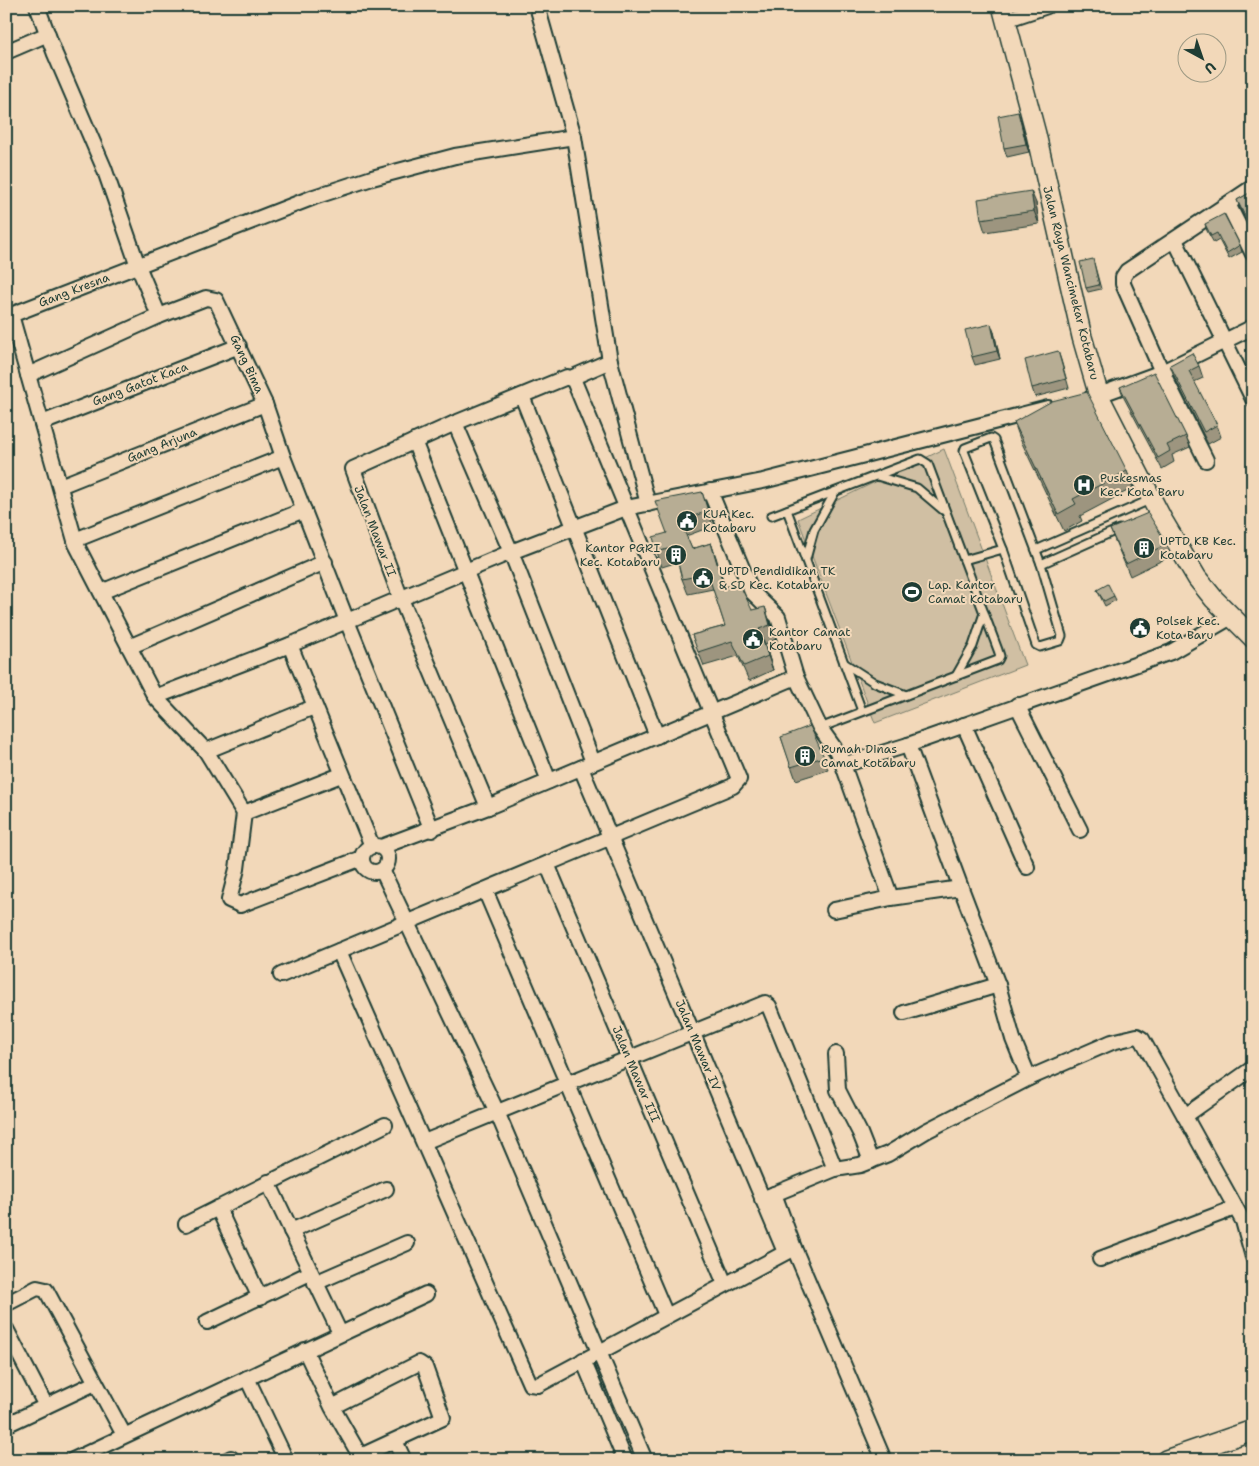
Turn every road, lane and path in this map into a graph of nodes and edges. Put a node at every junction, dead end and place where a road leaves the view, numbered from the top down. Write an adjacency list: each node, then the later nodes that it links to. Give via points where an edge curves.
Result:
1 (37, 6): 5 (street)
2 (537, 6): 7 (street)
3 (1047, 6): 4 (street)
4 (1004, 13): 22 (street, Jalan Raya Wancimekar Kotabaru, via 1036,134 1082,337)
5 (48, 34): 6 (street); 12 (street, via 104,168)
6 (6, 52)
7 (574, 137): 12 (street, Gang Kresna, via 455,156 372,178); 17 (street)
8 (1253, 187): 9 (street)
9 (1228, 204): 10 (street); 11 (street)
10 (1175, 240): 15 (street); 18 (street, via 1123,277 1123,284)
11 (1253, 254)
12 (138, 266): 13 (street); 19 (street, Gang Kresna, via 11,315)
13 (159, 316): 16 (street, Gang Bima, via 212,298 216,300); 19 (street, Gang Bima)
14 (1253, 328): 15 (street)
15 (1224, 341): 18 (street); 23 (street)
16 (239, 346): 24 (street, Gang Bima); 26 (street, Gang Gatot Kaca)
17 (610, 361): 20 (street); 35 (street)
18 (1162, 372): 22 (street); 30 (street)
19 (28, 375): 26 (street)
20 (571, 378): 21 (street); 36 (street)
21 (522, 396): 27 (street); 43 (street)
22 (1090, 398): 37 (street, Jalan Raya Wancimekar Kotabaru)
23 (1253, 399)
24 (265, 404): 29 (street, Gang Bima); 32 (street, Gang Arjuna)
25 (1063, 405): 33 (street, via 762,481)
26 (42, 422): 32 (street)
27 (455, 423): 28 (street); 47 (street, Jalan Mawar IV)
28 (414, 441): 52 (street); 54 (street, Jalan Mawar II, via 353,469)
29 (283, 457): 38 (street, Gang Bima); 44 (street)
30 (1206, 460)
31 (877, 476): 34 (lane); 40 (lane, via 917,488); 40 (lane, via 920,459 927,461)
32 (60, 486): 44 (street)
33 (710, 491): 35 (street); 63 (street, via 752,592 778,617)
34 (835, 492): 39 (lane); 48 (lane, via 814,530)
35 (648, 504): 36 (street)
36 (626, 508): 43 (street); 69 (street)
37 (1153, 508): 46 (lane); 56 (street, Jalan Raya Wancimekar Kotabaru, via 1197,578)
38 (304, 510): 50 (street, Gang Bima); 53 (street)
39 (787, 510): 41 (lane); 48 (lane)
40 (947, 514): 49 (lane)
41 (771, 516)
42 (1122, 527): 51 (lane)
43 (574, 529): 47 (street); 72 (street)
44 (75, 540): 53 (street)
45 (1002, 549): 46 (lane, via 964,450 991,438); 49 (lane); 51 (lane, via 1040,648 1062,638)
46 (1036, 550): 51 (lane)
47 (511, 552): 52 (street); 76 (street, Jalan Mawar IV)
48 (806, 559): 61 (lane)
49 (964, 560): 55 (lane)
50 (325, 562): 57 (street, Gang Bima); 60 (street)
51 (1041, 564)
52 (466, 572): 54 (street); 78 (street)
53 (101, 592): 60 (street)
54 (401, 599): 57 (street); 79 (street)
55 (984, 613): 62 (lane, via 973,646); 62 (lane, via 1000,656 998,660)
56 (1233, 616): 58 (street, Jalan Raya Wancimekar Kotabaru); 66 (street, via 1171,652)
57 (347, 621): 59 (street); 81 (street, Gang Bima)
58 (1253, 638)
59 (290, 645): 65 (street); 67 (street)
60 (129, 647): 65 (street)
61 (843, 663): 64 (lane, via 875,683); 68 (lane)
62 (956, 676): 64 (lane)
63 (796, 677): 69 (street); 71 (street)
64 (906, 695): 68 (lane)
65 (155, 697): 74 (street)
66 (1017, 705): 70 (street); 82 (street)
67 (314, 707): 74 (street); 77 (street)
68 (862, 711): 71 (lane)
69 (711, 713): 72 (street); 83 (street, via 739,779 737,783)
70 (964, 725): 73 (street); 87 (street)
71 (820, 728): 75 (street)
72 (657, 736): 76 (street)
73 (908, 745): 75 (street); 89 (street)
74 (206, 751): 80 (street)
75 (845, 763): 91 (street, via 842,768)
76 (587, 765): 78 (street); 83 (street, Jalan Mawar IV)
77 (341, 775): 80 (street); 84 (street)
78 (549, 781): 79 (street)
79 (488, 807): 81 (street)
80 (244, 814): 85 (street, via 237,869 229,896 233,903 240,905)
81 (432, 830): 84 (street)
82 (1080, 830)
83 (611, 838): 86 (street); 98 (street, Jalan Mawar IV)
84 (376, 846): 85 (street, via 364,851); 88 (street, via 387,853 387,863)
85 (362, 858): 88 (street, via 365,868 373,872)
86 (547, 864): 90 (street); 100 (street, Jalan Mawar III)
87 (1027, 867)
88 (382, 870): 93 (street)
89 (961, 888): 91 (street); 96 (street)
90 (485, 890): 93 (street); 103 (street)
91 (890, 898): 92 (street)
92 (834, 910)
93 (406, 922): 94 (street); 104 (street)
94 (339, 951): 95 (street); 107 (street)
95 (281, 975)
96 (998, 985): 97 (street); 102 (street, via 1013,1040)
97 (904, 1013)
98 (692, 1031): 100 (street); 109 (street, via 759,1003 769,1006); 112 (street, Jalan Mawar IV)
99 (836, 1054): 108 (street, via 838,1090)
100 (629, 1057): 103 (street); 122 (street, Jalan Mawar III)
101 (1253, 1068): 105 (street)
102 (1029, 1078): 105 (street, via 1112,1042 1138,1036); 108 (street)
103 (567, 1083): 104 (street); 126 (street)
104 (497, 1112): 107 (street); 131 (street)
105 (1185, 1116): 114 (street)
106 (385, 1125): 110 (street)
107 (424, 1142): 132 (street, via 530,1384 538,1385)
108 (871, 1161): 109 (street)
109 (835, 1169): 112 (street)
110 (268, 1182): 113 (street); 116 (street)
111 (386, 1189): 116 (street)
112 (768, 1197): 118 (street, Jalan Mawar IV)
113 (218, 1208): 115 (street); 124 (street)
114 (1235, 1208): 119 (street, via 1246,1229); 120 (street)
115 (186, 1224)
116 (291, 1231): 121 (street)
117 (407, 1243): 121 (street)
118 (789, 1250): 122 (street); 146 (street, Jalan Mawar IV)
119 (1253, 1257)
120 (1100, 1259)
121 (312, 1278): 124 (street); 129 (street)
122 (725, 1284): 126 (street)
123 (426, 1294): 129 (street)
124 (260, 1298): 127 (street)
125 (6, 1304): 134 (street, via 37,1288 46,1290)
126 (666, 1315): 131 (street)
127 (208, 1322)
128 (6, 1329): 135 (street)
129 (340, 1333): 130 (street)
130 (305, 1350): 133 (street); 136 (street)
131 (599, 1351): 132 (street); 145 (street)
132 (582, 1360): 144 (street)
133 (246, 1378): 139 (street); 142 (street)
134 (95, 1383): 135 (street); 139 (street)
135 (46, 1406): 137 (street)
136 (332, 1407): 140 (street, via 359,1454); 140 (street, via 419,1363 423,1364 443,1418)
137 (6, 1425)
138 (1253, 1430): 147 (street)
139 (124, 1435): 141 (street)
140 (395, 1441): 143 (street)
141 (73, 1460)
142 (286, 1460)
143 (404, 1460)
144 (625, 1460)
145 (645, 1460)
146 (884, 1460)
147 (1166, 1460)

